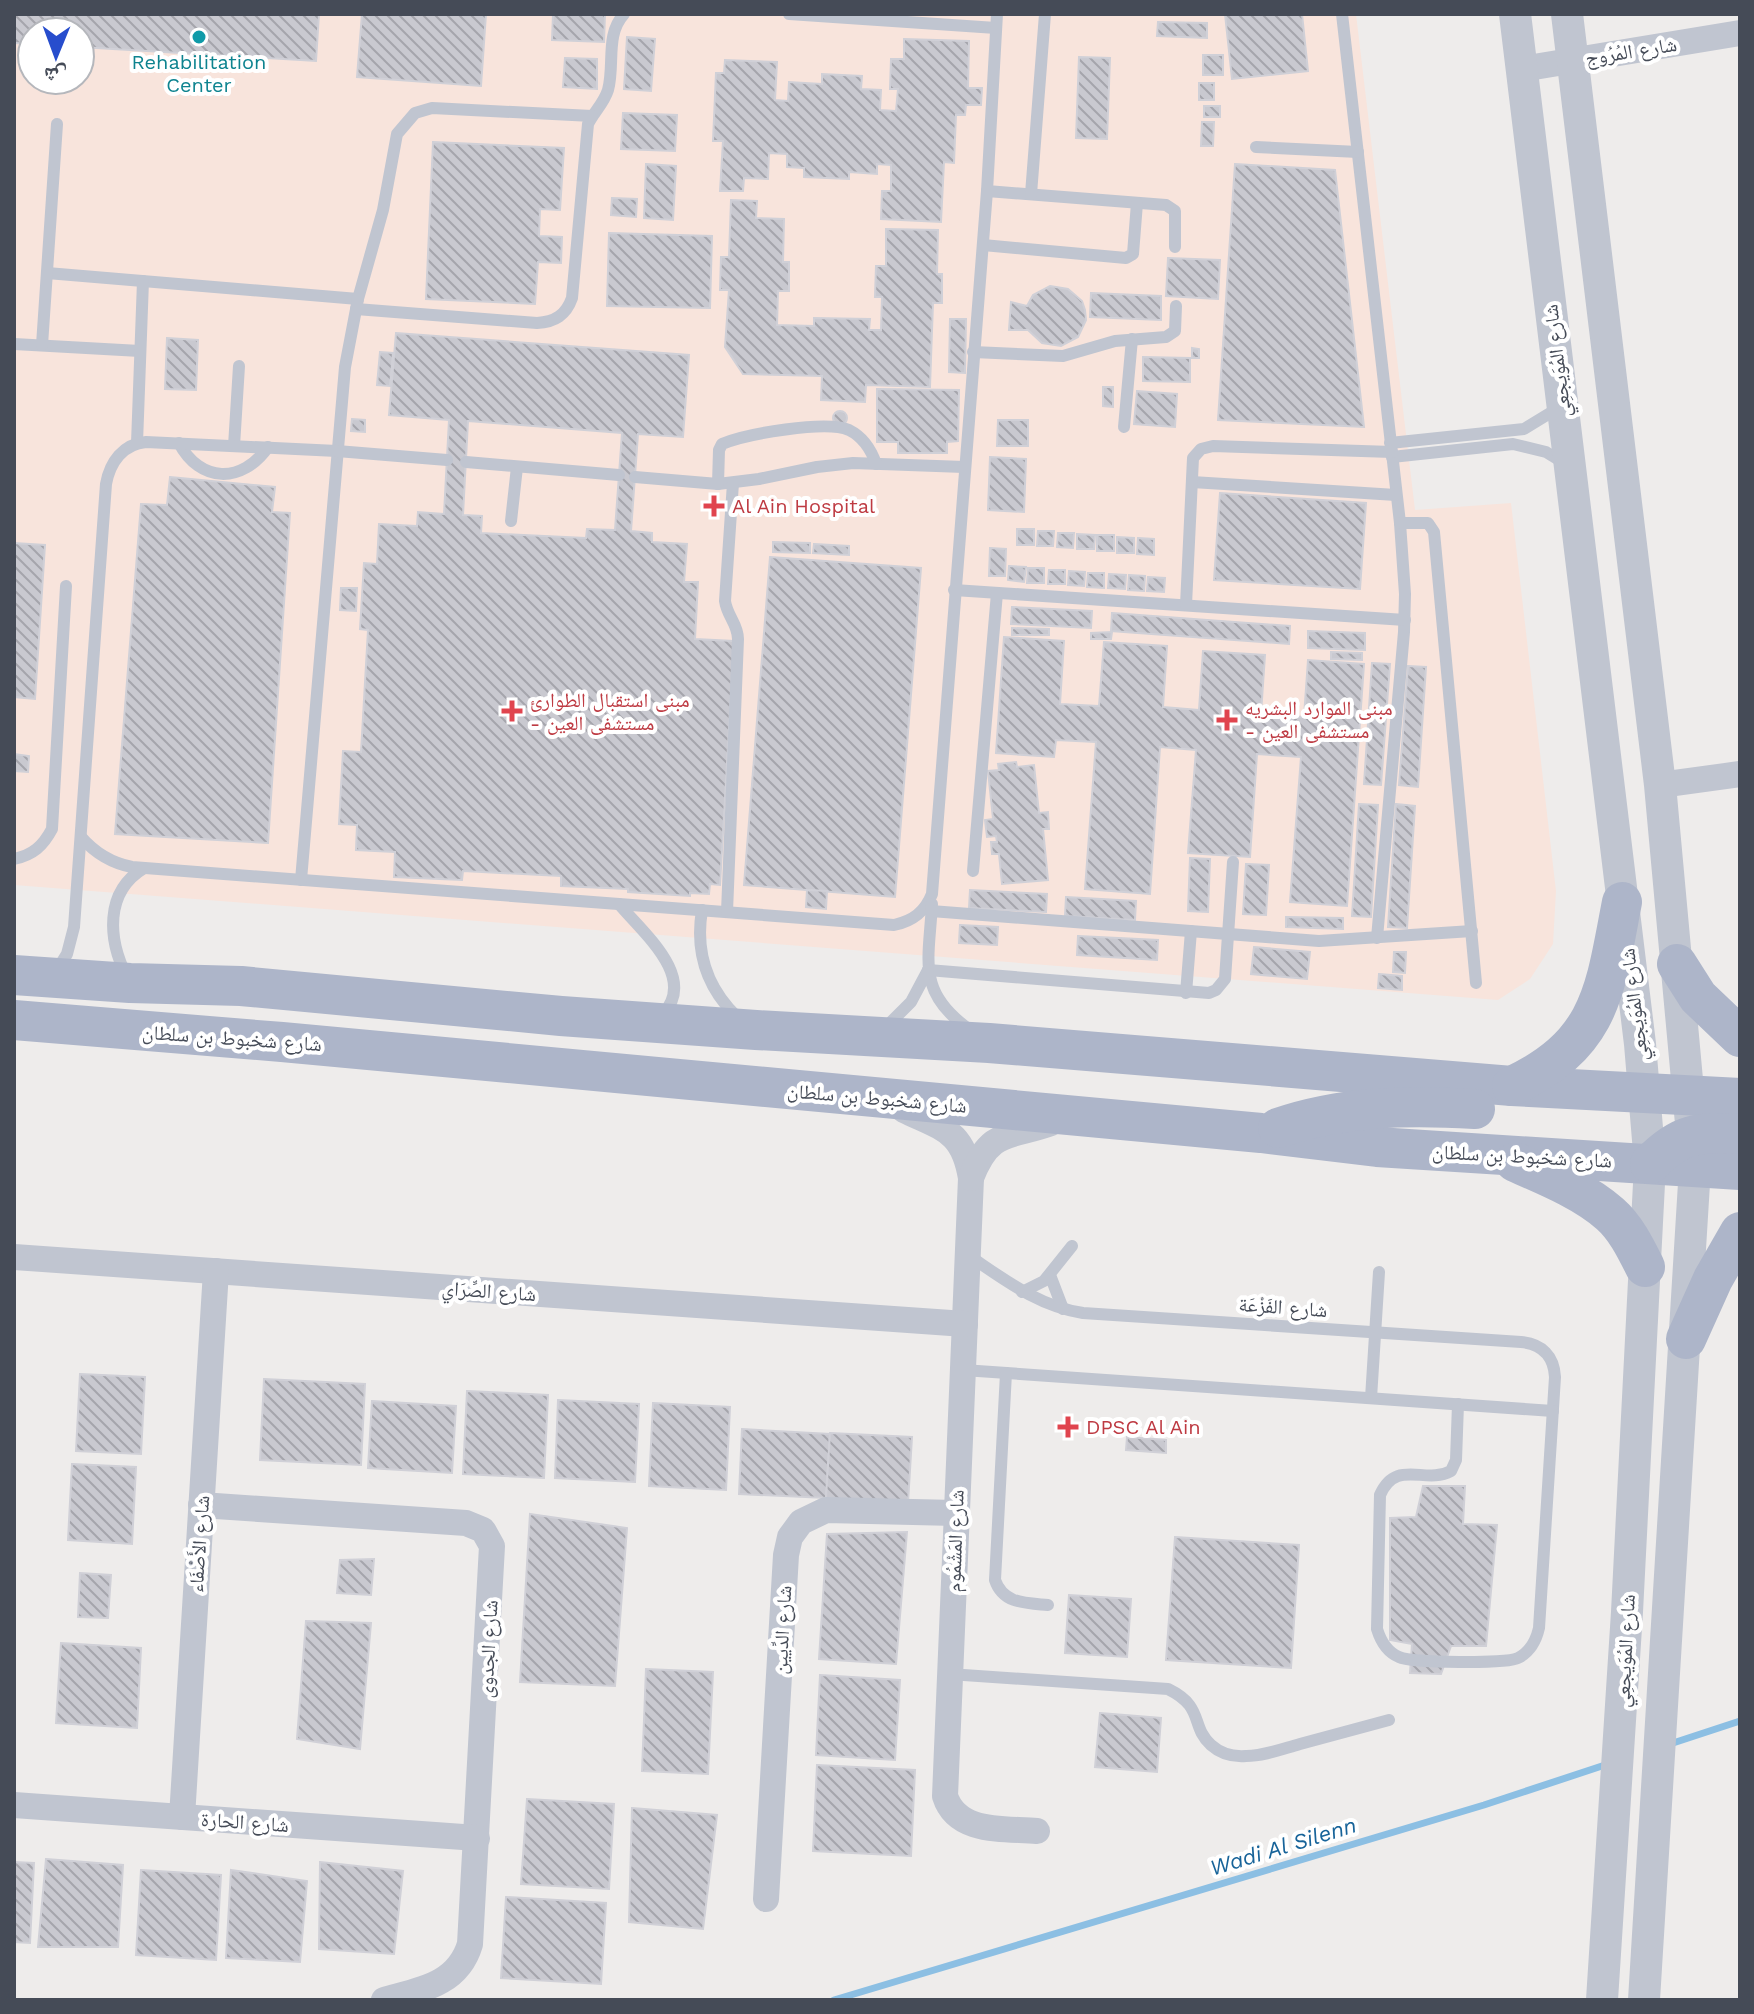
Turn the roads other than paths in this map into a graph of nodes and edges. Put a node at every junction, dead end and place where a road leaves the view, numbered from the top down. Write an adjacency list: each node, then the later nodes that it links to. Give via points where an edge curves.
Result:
1 (624, 14): 11 (lane, via 613,32 609,87)
2 (789, 14): 7 (lane)
3 (1045, 14): 16 (lane)
4 (1342, 14): 14 (lane)
5 (1515, 14): 10 (street, شارع المُوَيجعِي)
6 (1567, 14): 9 (street, شارع المُوَيجعِي)
7 (997, 21): 15 (lane)
8 (1740, 33): 9 (street, شارع المُرُوج)
9 (1572, 61): 10 (street, شارع المُرُوج); 58 (street, شارع المُوَيجعِي)
10 (1522, 69): 30 (street, شارع المُوَيجعِي)
11 (592, 116): 22 (lane, via 432,108 415,113 395,142); 22 (lane, via 572,298 560,317 537,323)
12 (57, 124): 20 (lane)
13 (1256, 147): 14 (lane)
14 (1358, 152): 37 (lane)
15 (987, 191): 16 (lane); 18 (lane)
16 (1031, 194): 17 (lane)
17 (1137, 203): 18 (lane, via 1133,254 1126,258); 19 (lane, via 1172,207)
18 (983, 245): 28 (lane)
19 (1175, 247)
20 (47, 273): 21 (lane); 26 (lane)
21 (143, 281): 22 (lane); 27 (lane)
22 (357, 304): 36 (lane)
23 (1176, 306): 24 (lane, via 1171,335)
24 (1132, 339): 28 (lane, via 1063,356); 31 (lane)
25 (14, 344): 26 (lane)
26 (42, 345): 27 (lane)
27 (140, 351): 32 (lane)
28 (973, 352): 43 (lane)
29 (239, 366): 34 (lane)
30 (1563, 405): 37 (lane, via 1524,429); 41 (street, شارع المُوَيجعِي)
31 (1124, 427)
32 (137, 443): 33 (lane); 59 (lane, via 119,455 106,484)
33 (179, 443): 34 (lane); 35 (lane, via 193,463 216,474 252,466)
34 (234, 446): 35 (lane)
35 (268, 447): 36 (lane)
36 (337, 451): 38 (lane); 64 (lane)
37 (1391, 451): 41 (lane, via 1513,444 1546,452); 46 (lane, via 1213,446 1193,458); 49 (lane)
38 (447, 460)
39 (466, 462): 42 (lane)
40 (876, 464): 43 (lane); 47 (lane, via 817,467); 48 (lane, via 865,442 848,430 793,430 722,444)
41 (1570, 466): 66 (street, شارع المُوَيجعِي)
42 (517, 467): 44 (lane); 50 (lane)
43 (964, 467): 53 (lane)
44 (619, 475)
45 (635, 477): 48 (lane)
46 (1192, 482): 49 (lane); 55 (lane)
47 (733, 483): 48 (lane); 70 (lane, via 725,601 738,639)
48 (718, 484)
49 (1396, 495): 51 (lane)
50 (511, 521)
51 (1400, 523): 56 (lane); 72 (lane, via 1428,523 1434,532)
52 (66, 586): 60 (lane, via 52,829 36,850)
53 (954, 590): 54 (lane); 65 (lane)
54 (997, 593): 55 (lane); 63 (lane)
55 (1186, 605): 56 (lane)
56 (1405, 620): 74 (lane)
57 (1740, 774): 58 (street)
58 (1660, 785): 75 (street, شارع المُوَيجعِي)
59 (81, 837): 62 (lane, via 109,860); 77 (lane, via 72,940 67,954)
60 (14, 859)
61 (1233, 862): 73 (lane)
62 (144, 868): 64 (lane); 79 (lane, via 123,885 112,928 115,948)
63 (973, 871)
64 (301, 880): 67 (lane)
65 (932, 894): 69 (lane); 70 (lane, via 921,912 894,925)
66 (1622, 902): 90 (main road, via 1608,976 1593,1018 1557,1060); 93 (street, شارع المُوَيجعِي)
67 (619, 904): 68 (lane); 84 (lane, via 674,977 671,1004)
68 (702, 910): 70 (lane); 85 (lane, via 699,945 708,979 728,1008)
69 (931, 911): 71 (lane); 76 (lane)
70 (727, 912)
71 (1191, 931): 73 (lane); 80 (lane)
72 (1472, 931): 74 (lane); 78 (lane)
73 (1229, 934): 74 (lane, via 1319,941); 80 (lane, via 1221,986 1209,993)
74 (1377, 938)
75 (1677, 964): 87 (main road, via 1698,997); 95 (street, شارع المُوَيجعِي)
76 (928, 970): 80 (lane); 86 (lane, via 911,1002); 89 (lane, via 946,1010)
77 (32, 976): 79 (main road)
78 (1476, 983)
79 (142, 984): 81 (main road, via 167,992 168,1001 149,1009); 82 (main road, via 275,989)
80 (1186, 993)
81 (14, 1001)
82 (561, 1016): 84 (main road); 88 (main road, via 489,1027 284,1019 274,1030)
83 (14, 1020): 88 (main road, شارع شخبوط بن سلطان)
84 (652, 1023): 85 (main road)
85 (756, 1030): 86 (main road)
86 (872, 1037): 89 (main road)
87 (1740, 1037)
88 (282, 1042): 92 (main road, شارع شخبوط بن سلطان)
89 (989, 1043): 90 (main road)
90 (1512, 1086): 93 (main road)
91 (1740, 1098): 95 (main road)
92 (890, 1099): 94 (main road, شارع شخبوط بن سلطان); 101 (street, شارع المَشْمُوم, via 948,1132 964,1151)
93 (1646, 1105): 95 (main road); 96 (main road, via 1392,1107 1325,1114); 99 (street, شارع المُوَيجعِي)
94 (1065, 1115): 96 (main road, شارع شخبوط بن سلطان); 101 (street, via 1005,1134 983,1153)
95 (1692, 1132): 97 (main road); 99 (main road); 100 (main road); 114 (street, شارع المُوَيجعِي)
96 (1261, 1133): 98 (main road, شارع شخبوط بن سلطان)
97 (1740, 1134)
98 (1493, 1153): 99 (main road, شارع شخبوط بن سلطان); 106 (main road, via 1610,1214)
99 (1650, 1164): 106 (street, شارع المُوَيجعِي)
100 (1740, 1170)
101 (971, 1178): 104 (street, شارع المَشْمُوم)
102 (1740, 1232): 114 (main road)
103 (1072, 1246): 109 (lane)
104 (968, 1255): 110 (lane, شارع الفَزْعَة); 112 (street, شارع المَشْمُوم)
105 (14, 1257): 107 (street, شارع الصِّرَاي)
106 (1645, 1267): 131 (street, شارع المُوَيجعِي)
107 (216, 1271): 112 (street, شارع الصِّرَاي); 120 (street, شارع الأَصْفَاء)
108 (1379, 1272): 113 (lane)
109 (1050, 1275): 110 (lane); 111 (lane)
110 (1022, 1292): 111 (lane, شارع الفَزْعَة)
111 (1063, 1309): 113 (lane, شارع الفَزْعَة)
112 (965, 1324): 115 (street, شارع المَشْمُوم)
113 (1375, 1333): 117 (lane); 119 (lane, شارع الفَزْعَة, via 1539,1346 1555,1368)
114 (1686, 1339): 132 (street, شارع المُوَيجعِي)
115 (963, 1370): 116 (lane); 121 (street, شارع المَشْمُوم)
116 (1006, 1373): 117 (lane); 122 (lane, via 995,1580 1007,1598)
117 (1371, 1398): 118 (lane)
118 (1458, 1404): 119 (lane); 119 (lane, شارع الفَزْعَة, via 1451,1471 1398,1476 1380,1495 1377,1629 1391,1653 1408,1660 1509,1661 1526,1653 1536,1637)
119 (1553, 1411)
120 (201, 1505): 126 (street, شارع الأَصْفَاء); 128 (street, شارع الجدوى, via 466,1523 489,1537 493,1555)
121 (956, 1513): 123 (street, شارع المَشْمُوم); 129 (street, شارع الدِّيين, via 826,1510 801,1522 790,1537)
122 (1048, 1605)
123 (949, 1674): 124 (lane, via 1168,1689 1194,1710 1212,1746 1235,1756 1260,1755); 127 (street, شارع المَشْمُوم, via 944,1786 948,1806 971,1825)
124 (1389, 1720)
125 (14, 1805): 126 (street, شارع الحارة)
126 (182, 1817): 128 (street, شارع الحارة)
127 (1037, 1831)
128 (477, 1838): 130 (street, شارع الجدوى, via 470,1944 462,1964 438,1984)
129 (766, 1899)
130 (384, 2000)
131 (1602, 2000)
132 (1644, 2000)

